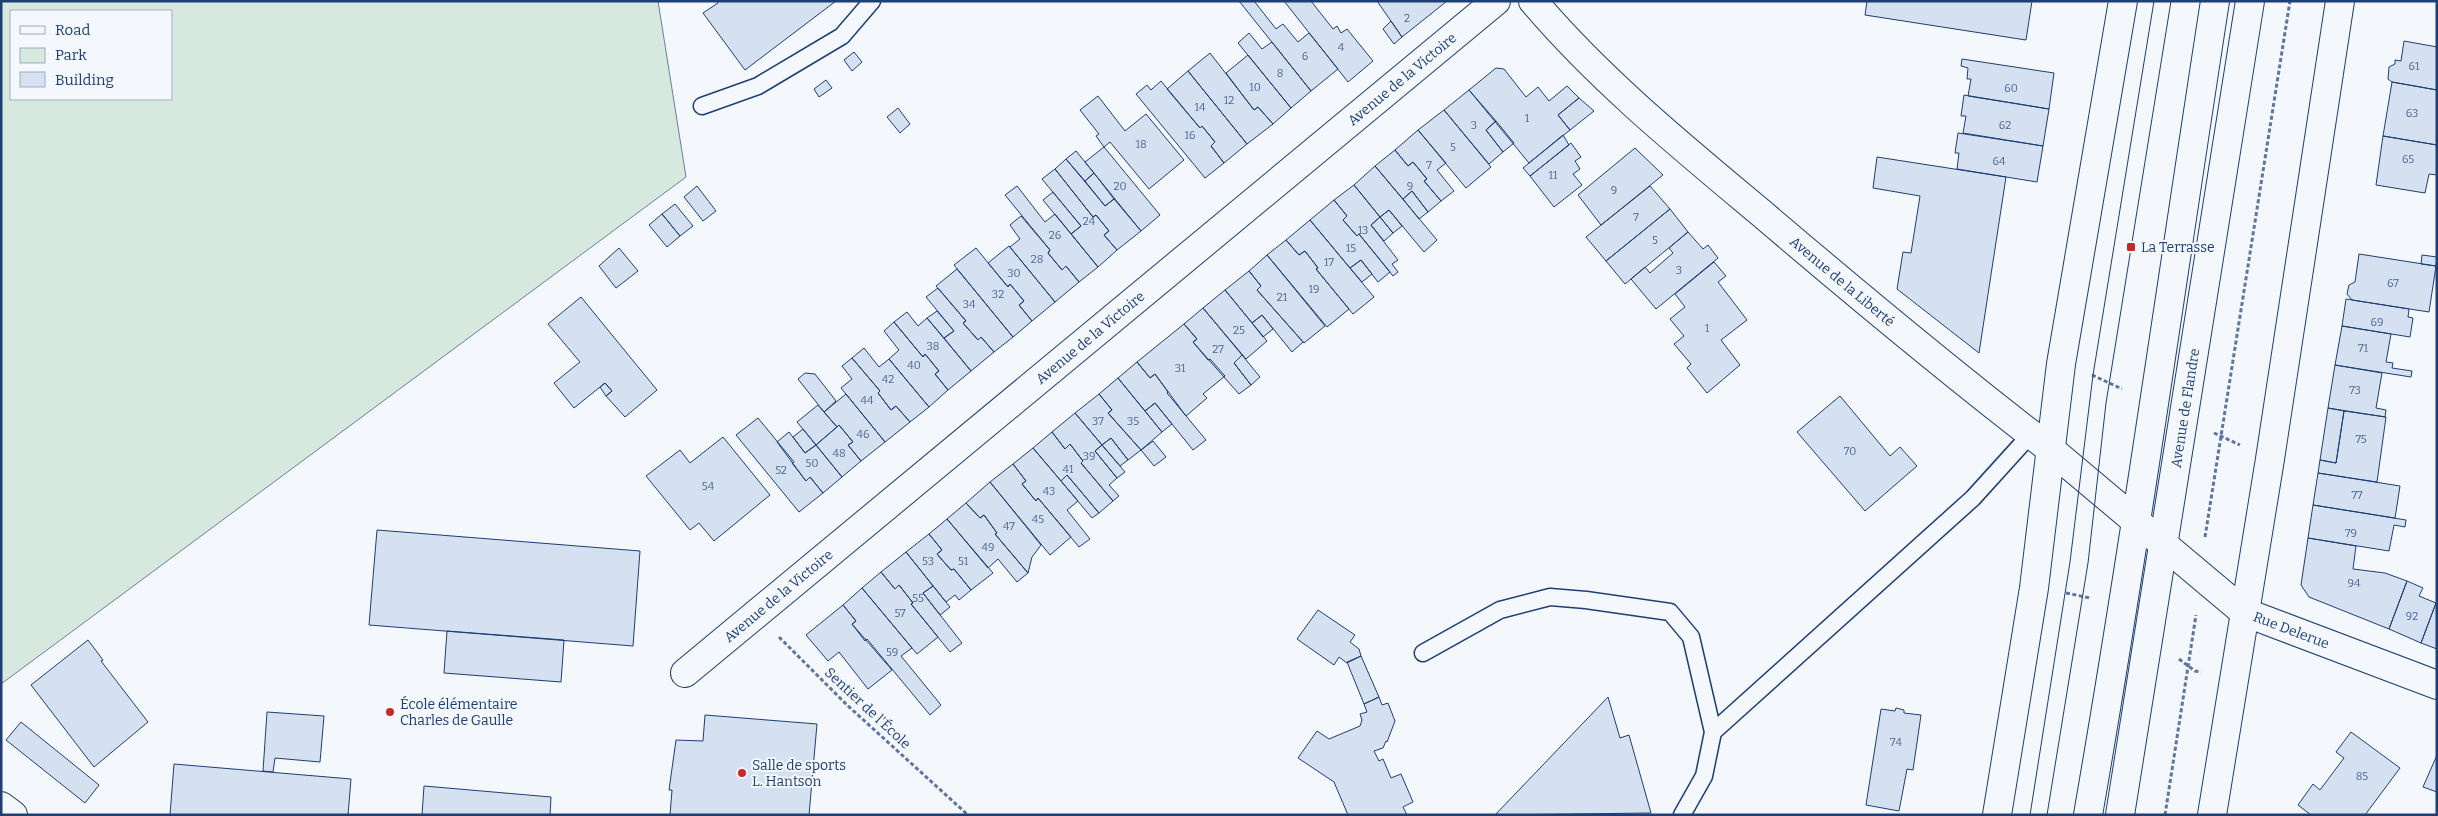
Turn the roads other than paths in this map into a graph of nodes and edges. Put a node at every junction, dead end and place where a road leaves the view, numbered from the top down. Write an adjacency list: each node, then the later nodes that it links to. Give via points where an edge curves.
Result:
1 (872, 1): 8 (lane, via 842,36 758,86)
2 (1496, 1): 14 (street, Avenue de la Victoire)
3 (1533, 1): 9 (street, Avenue de la Liberté, via 1593,66 1669,136 1927,353)
4 (2123, 1): 9 (street, via 2061,364)
5 (2215, 1): 10 (street)
6 (2250, 1): 11 (street, Avenue de Flandre)
7 (2340, 1): 12 (street)
8 (702, 106)
9 (2040, 441): 10 (street, Avenue de la Liberté); 16 (lane); 20 (street, via 2034,588)
10 (2135, 522): 11 (street, Avenue de la Liberté); 21 (street)
11 (2164, 545): 12 (street, Rue Delerue); 22 (street, Avenue de Flandre)
12 (2244, 612): 15 (street, Rue Delerue); 23 (street)
13 (1422, 653): 16 (lane, via 1500,610 1550,597 1670,612 1691,637)
14 (685, 673)
15 (2437, 685)
16 (1714, 732): 19 (lane, via 1704,776)
17 (1, 806): 18 (street)
18 (13, 815)
19 (1682, 815)
20 (1997, 815)
21 (2088, 815)
22 (2120, 815)
23 (2212, 815)

